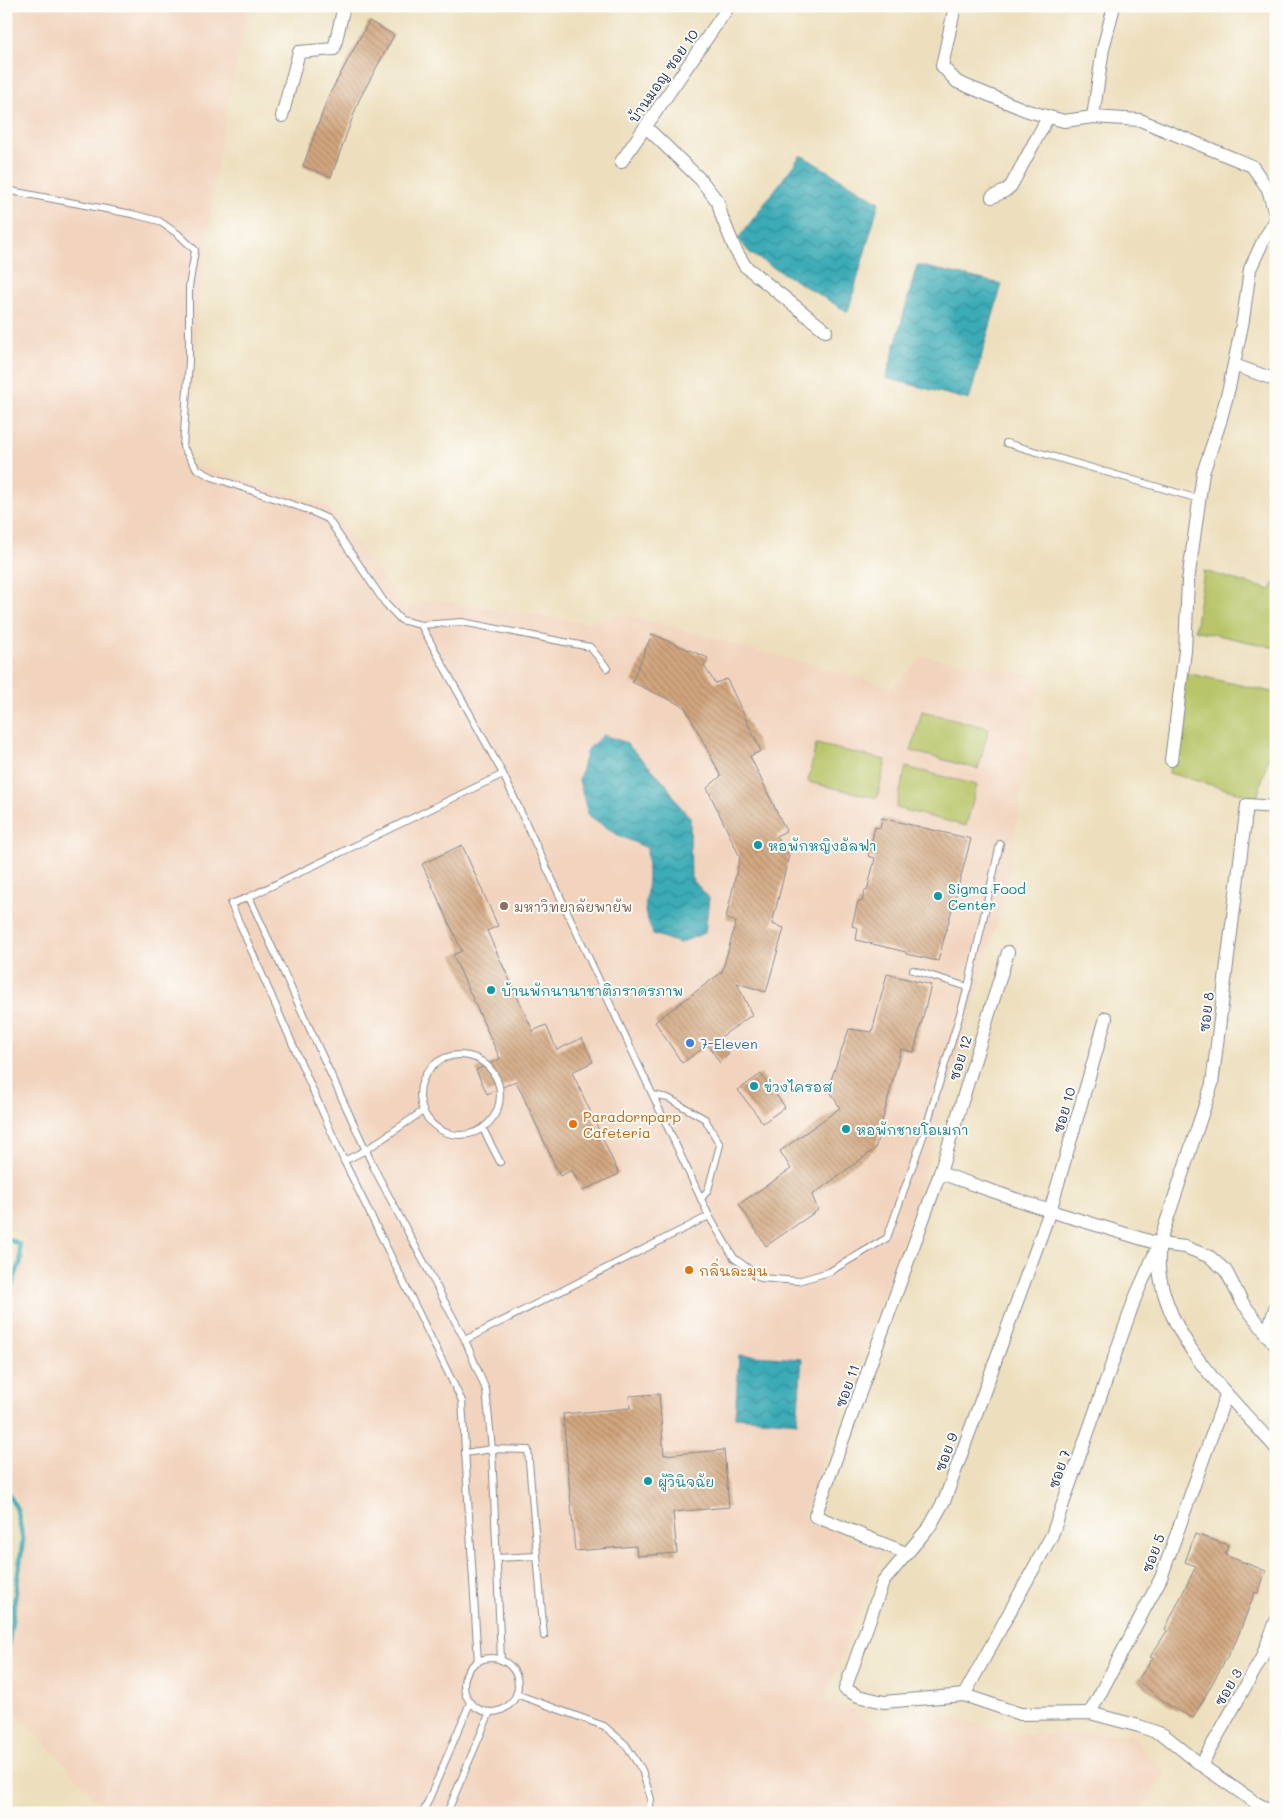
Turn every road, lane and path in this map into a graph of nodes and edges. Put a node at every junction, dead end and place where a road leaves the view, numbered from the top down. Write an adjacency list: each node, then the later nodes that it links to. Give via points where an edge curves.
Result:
1 (344, 6): 5 (street, via 334,49 299,52)
2 (729, 6): 8 (street, บ้านมอญ ซอย 10)
3 (955, 6): 6 (street, via 942,66 957,82)
4 (1114, 6): 7 (street, via 1103,49)
5 (282, 116)
6 (1048, 117): 7 (street, via 1064,122); 11 (street, via 1011,186)
7 (1093, 117): 12 (street, via 1140,120 1252,166 1268,189)
8 (646, 127): 9 (street, บ้านมอญ ซอย 10); 13 (street, via 702,180 718,202 731,240 745,266)
9 (621, 162)
10 (6, 190): 18 (lane, via 159,221 195,250 189,287 189,361 183,447 197,469 212,477 328,520 385,603 401,620)
11 (992, 196)
12 (1276, 219): 14 (street, via 1250,269)
13 (826, 331)
14 (1234, 365): 15 (street); 17 (street, via 1203,473)
15 (1276, 380)
16 (1006, 444): 17 (lane)
17 (1199, 499): 20 (street)
18 (421, 625): 19 (lane, via 462,622 590,647); 21 (lane)
19 (607, 668)
20 (1171, 760)
21 (503, 774): 24 (lane); 29 (lane)
22 (1276, 807): 39 (street, ซอย 8, via 1247,806 1212,1084)
23 (1000, 844): 27 (lane)
24 (249, 897): 32 (lane); 33 (lane, via 231,904)
25 (1008, 952): 35 (street, ซอย 12)
26 (913, 970): 27 (lane)
27 (968, 987): 38 (lane, via 925,1131 887,1238 829,1272 798,1281 761,1278 734,1258)
28 (1106, 1018): 37 (street, ซอย 10)
29 (653, 1095): 36 (lane); 36 (lane, via 668,1098 705,1119 720,1145 708,1190)
30 (423, 1111): 31 (lane, via 438,1130 449,1134 461,1136); 31 (lane, via 421,1084 427,1071 450,1056 478,1058 497,1078 500,1092 499,1106); 32 (lane)
31 (483, 1129): 34 (lane)
32 (366, 1150): 33 (lane); 42 (lane)
33 (344, 1161): 47 (lane, via 462,1402)
34 (500, 1162)
35 (940, 1173): 37 (street); 48 (street, ซอย 11, via 815,1516)
36 (701, 1199): 38 (lane)
37 (1050, 1211): 39 (street); 48 (street, ซอย 9, via 945,1499 930,1526)
38 (709, 1216): 42 (lane)
39 (1159, 1244): 41 (street, via 1185,1247 1210,1257 1226,1270 1242,1302); 44 (street, via 1159,1275 1174,1320); 56 (street, ซอย 7, via 1135,1298 1052,1535)
40 (1276, 1306): 41 (street)
41 (1266, 1335): 43 (street)
42 (465, 1340): 46 (lane, via 486,1390)
43 (1276, 1346)
44 (1226, 1395): 45 (street); 59 (street, ซอย 5, via 1161,1578)
45 (1276, 1448)
46 (492, 1449): 47 (lane); 49 (lane, via 528,1450); 50 (lane)
47 (465, 1453): 54 (lane)
48 (906, 1554): 56 (street, ซอย 9, via 883,1582 845,1688 858,1696 884,1702)
49 (537, 1556): 50 (lane); 52 (lane)
50 (496, 1558): 53 (lane)
51 (1276, 1621): 60 (street, ซอย 3, via 1261,1659)
52 (544, 1636)
53 (501, 1660): 54 (lane, via 486,1658); 55 (lane, via 516,1677)
54 (478, 1662): 57 (lane, via 469,1669 464,1680 464,1690)
55 (516, 1694): 58 (lane, via 506,1707); 63 (lane, via 604,1726 625,1744 642,1770 651,1799)
56 (964, 1695): 59 (street, via 1020,1714)
57 (470, 1703): 58 (lane); 61 (lane)
58 (490, 1712): 62 (lane)
59 (1090, 1713): 60 (street, via 1164,1735)
60 (1201, 1765): 64 (street)
61 (423, 1813)
62 (447, 1813)
63 (649, 1813)
64 (1276, 1813)

